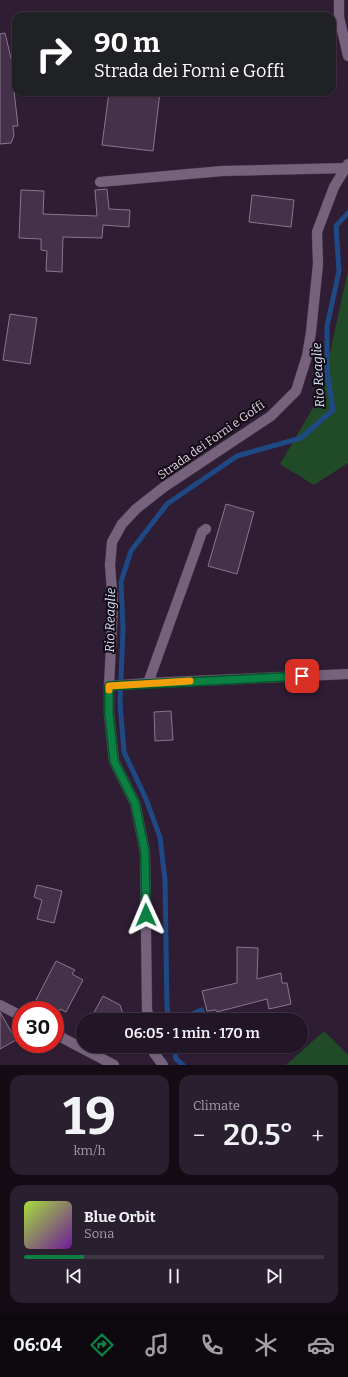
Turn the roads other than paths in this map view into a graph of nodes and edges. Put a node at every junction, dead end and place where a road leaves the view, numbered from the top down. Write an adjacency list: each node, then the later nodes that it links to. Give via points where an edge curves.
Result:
1 (339, 0): 2 (street, via 339,16)
2 (348, 56)
3 (347, 166): 4 (street, via 222,170); 8 (street, Strada dei Forni e Goffi, via 334,187 317,232 318,264 311,332 307,356 296,391 271,416 136,509 122,524 112,542)
4 (100, 182)
5 (206, 529): 7 (street, via 202,532)
6 (348, 674): 7 (street)
7 (148, 683): 8 (street)
8 (110, 685): 11 (street, Strada dei Forni e Goffi, via 109,714 114,761 135,803 145,852)
9 (0, 1006): 10 (street)
10 (12, 1012)
11 (148, 1013)
12 (64, 1039): 14 (street)
13 (154, 1053): 15 (street)
14 (114, 1065)
15 (163, 1065)

